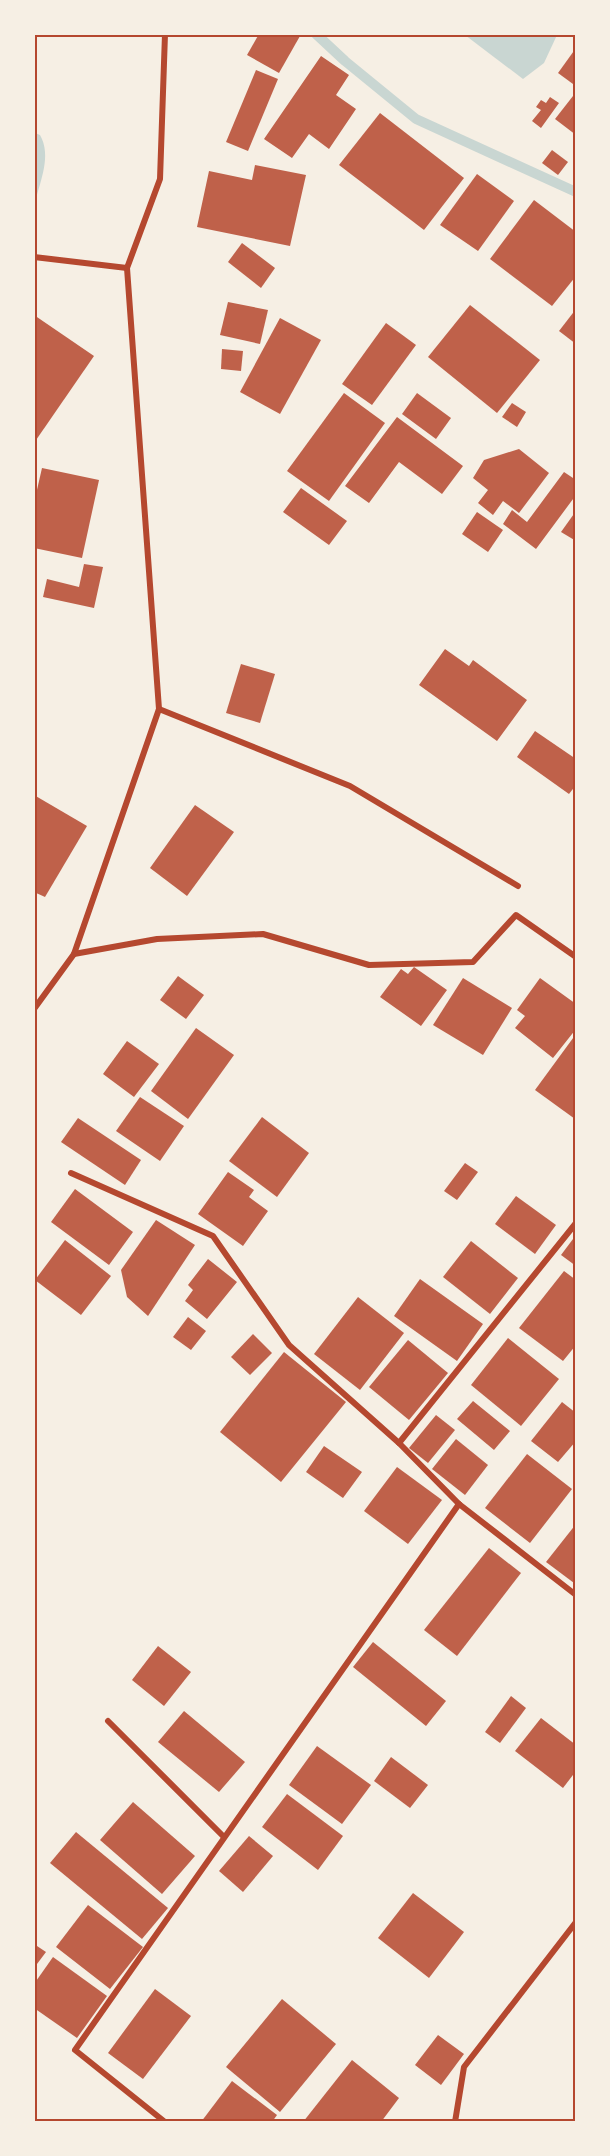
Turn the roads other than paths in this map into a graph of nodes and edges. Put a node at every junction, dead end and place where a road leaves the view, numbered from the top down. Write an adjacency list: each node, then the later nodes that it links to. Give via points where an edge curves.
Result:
1 (165, 34): 3 (street, via 160,179)
2 (34, 257): 3 (street)
3 (127, 268): 4 (street)
4 (159, 709): 5 (street, via 350,786); 6 (street)
5 (518, 886)
6 (74, 954): 7 (street, via 157,939 263,934 369,965 473,962 516,915); 8 (street)
7 (576, 957)
8 (34, 1009)
9 (71, 1173): 11 (street, via 213,1236 289,1345)
10 (576, 1223): 11 (street)
11 (399, 1443): 12 (street)
12 (459, 1504): 13 (street); 15 (street)
13 (576, 1595)
14 (108, 1721): 15 (street)
15 (224, 1837): 17 (street, via 75,2050)
16 (576, 1922): 18 (street, via 464,2067)
17 (165, 2121)
18 (455, 2121)

